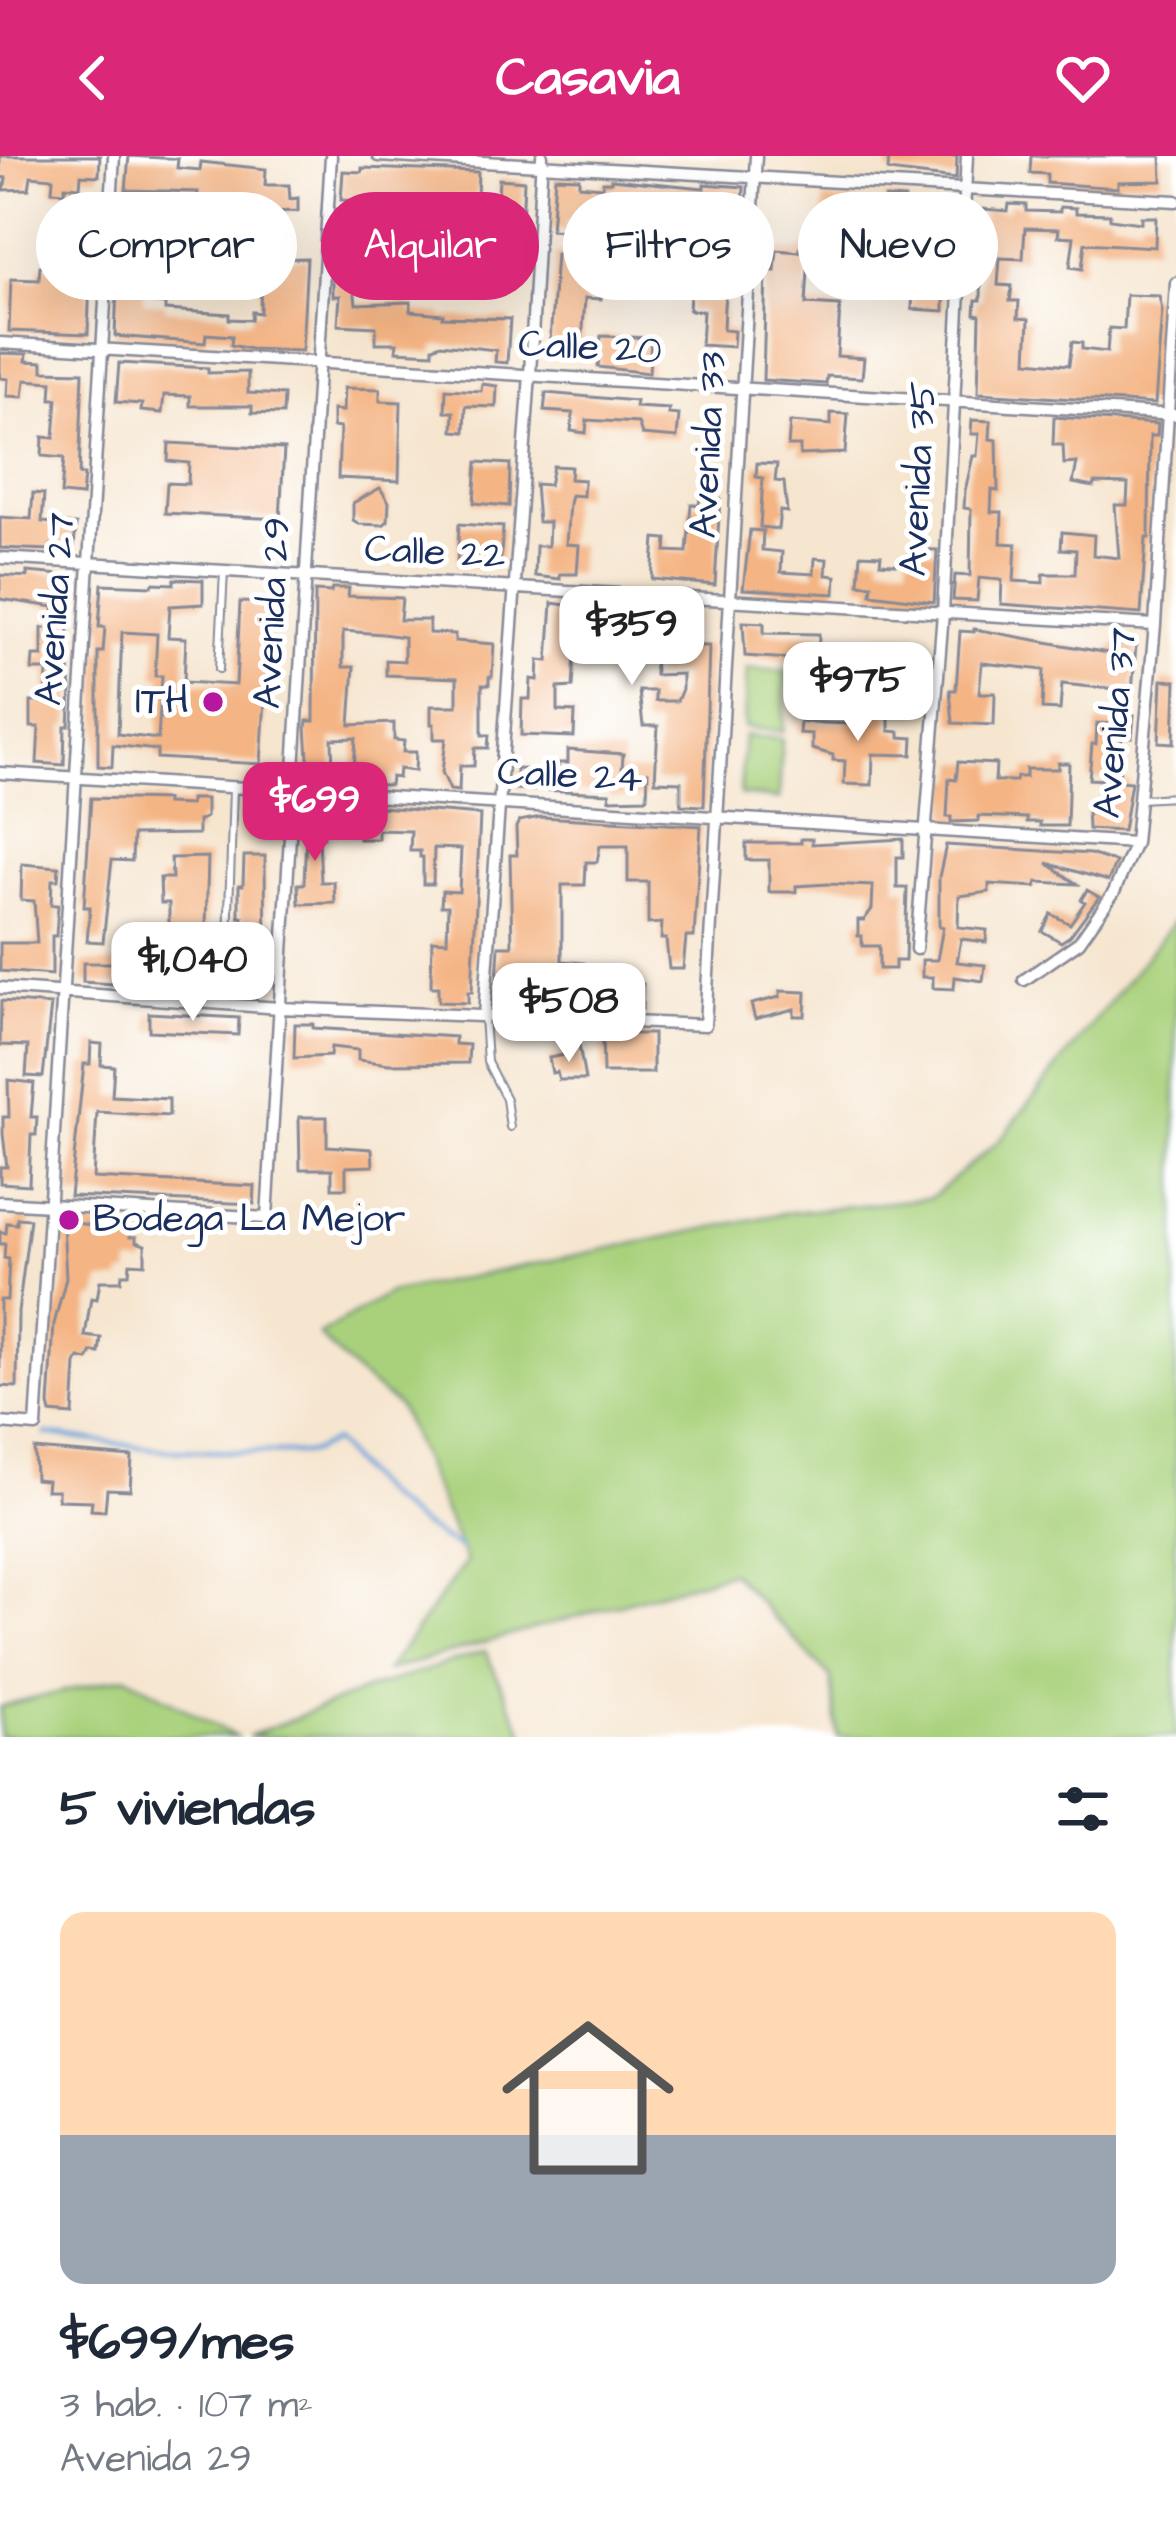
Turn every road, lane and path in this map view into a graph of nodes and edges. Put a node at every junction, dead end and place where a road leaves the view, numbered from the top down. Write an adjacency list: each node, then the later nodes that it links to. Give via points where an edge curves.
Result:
1 (114, 156): 13 (street, Avenida 27)
2 (331, 156): 14 (street, Avenida 29)
3 (378, 156): 6 (street)
4 (756, 156): 7 (street, Avenida 33)
5 (967, 156): 8 (street, Avenida 35)
6 (542, 161): 7 (street); 15 (street)
7 (754, 178): 8 (street); 16 (street, Avenida 33)
8 (964, 190): 9 (street); 17 (street, Avenida 35)
9 (1176, 201)
10 (1176, 283): 11 (street, Avenida 37)
11 (1174, 338): 18 (street, Avenida 37)
12 (0, 343): 13 (street, Calle 20)
13 (102, 349): 14 (street, Calle 20); 20 (street, Avenida 27)
14 (319, 362): 15 (street, Calle 20); 22 (street, Avenida 29)
15 (530, 374): 16 (street, Calle 20); 23 (street)
16 (742, 387): 17 (street, Calle 20); 24 (street, Avenida 33)
17 (953, 400): 18 (street, Calle 20); 25 (street, Avenida 35)
18 (1172, 415): 26 (street, Avenida 37)
19 (0, 558): 20 (street, Calle 22)
20 (89, 563): 21 (street, Calle 22); 29 (street, Avenida 27)
21 (224, 571): 22 (street, Calle 22); 27 (lane)
22 (306, 576): 23 (street, Calle 22); 31 (street, Avenida 29)
23 (516, 588): 24 (street, Calle 22); 34 (street)
24 (730, 600): 25 (street, Calle 22); 35 (street, Avenida 33)
25 (943, 613): 26 (street, Calle 22); 36 (street, Avenida 35)
26 (1155, 625): 33 (street, Avenida 37)
27 (219, 669)
28 (0, 773): 29 (street, Calle 24)
29 (76, 778): 30 (street, Calle 24); 41 (street, Avenida 27)
30 (233, 788): 31 (street, Calle 24); 42 (lane)
31 (293, 791): 34 (street, Calle 24); 43 (street, Avenida 29)
32 (1176, 797): 33 (lane)
33 (1139, 800): 37 (street, Avenida 37)
34 (499, 802): 35 (street, Calle 24); 44 (street)
35 (717, 814): 36 (street, Calle 24); 44 (street, Avenida 33, via 705,1025)
36 (926, 828): 37 (street, Calle 24); 38 (street, Avenida 35)
37 (1136, 843): 39 (street, Avenida 37, via 1079,942)
38 (916, 949)
39 (1024, 980)
40 (0, 988): 41 (street)
41 (63, 992): 42 (street); 47 (street, Avenida 27)
42 (226, 1004): 43 (street)
43 (280, 1008): 44 (street); 47 (street, Avenida 29, via 267,1218)
44 (484, 1016): 45 (lane, via 487,1062)
45 (509, 1126)
46 (0, 1202): 47 (street)
47 (50, 1204): 48 (street, Avenida 27, via 36,1426)
48 (0, 1424)

